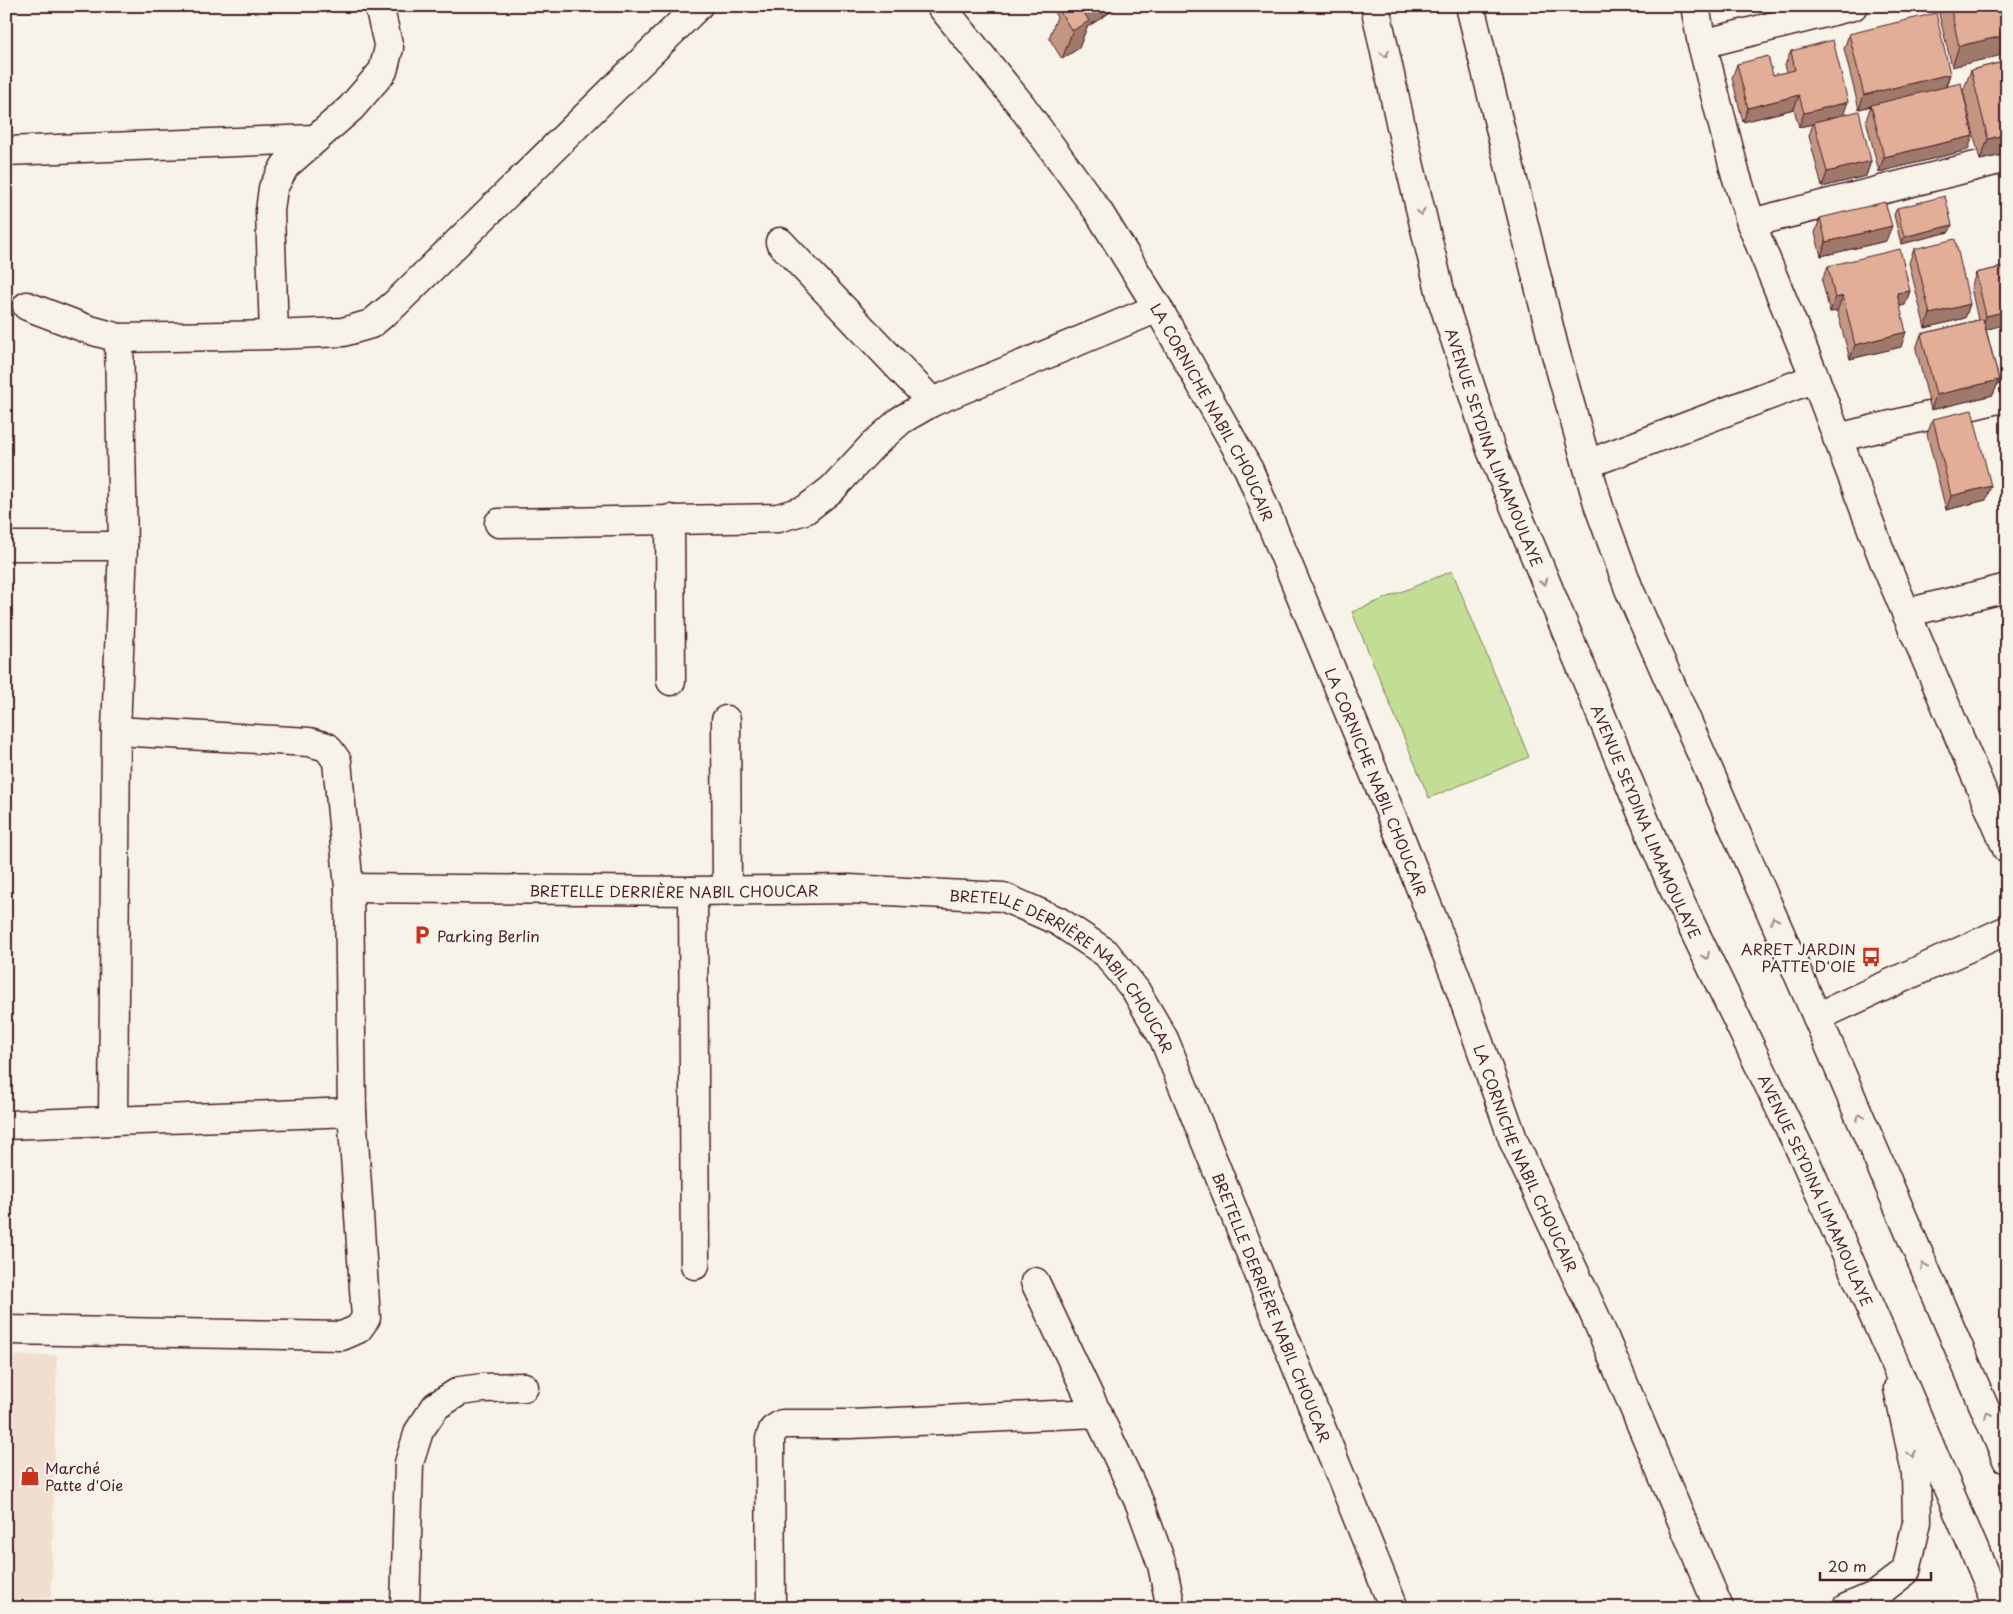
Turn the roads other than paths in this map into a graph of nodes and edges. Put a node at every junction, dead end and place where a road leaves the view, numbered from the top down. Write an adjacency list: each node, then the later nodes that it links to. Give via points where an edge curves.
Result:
1 (380, 6): 9 (main road, via 389,48 383,71 350,108)
2 (698, 6): 16 (main road, via 371,324 343,332)
3 (941, 6): 15 (main road, LA CORNICHE NABIL CHOUCAIR, via 1021,105 1098,211)
4 (1375, 6): 44 (main road, AVENUE SEYDINA LIMAMOULAYE, one-way to 44, via 1442,299 1491,450 1670,882 1804,1160)
5 (1470, 6): 22 (main road, via 1554,347)
6 (1696, 6): 8 (main road)
7 (1853, 6): 8 (main road)
8 (1702, 44): 12 (main road)
9 (315, 139): 10 (main road); 16 (main road, via 285,166 273,188 270,211)
10 (6, 151)
11 (2007, 158): 12 (main road)
12 (1751, 223): 18 (main road)
13 (780, 242): 20 (main road)
14 (27, 306): 17 (main road)
15 (1158, 308): 20 (main road); 52 (main road, LA CORNICHE NABIL CHOUCAIR, via 1253,479 1418,881 1514,1142 1595,1316)
16 (274, 335): 17 (main road)
17 (119, 338): 26 (main road)
18 (1815, 378): 21 (main road); 22 (main road)
19 (2007, 397): 21 (main road)
20 (932, 402): 23 (main road, via 901,420 832,489 805,510 778,518)
21 (1837, 438): 28 (main road)
22 (1587, 464): 37 (main road, one-way to 22, via 1629,589)
23 (670, 519): 24 (main road); 29 (main road)
24 (499, 523)
25 (6, 546): 26 (main road)
26 (123, 546): 31 (main road)
27 (2007, 588): 28 (main road)
28 (1906, 613): 32 (main road)
29 (671, 681)
30 (726, 720): 34 (main road)
31 (116, 731): 33 (main road, via 309,742 327,748 337,762); 39 (main road)
32 (2007, 849)
33 (349, 888): 35 (main road, BRETELLE DERRIÈRE NABIL CHOUCAR); 38 (main road)
34 (727, 890): 35 (main road, BRETELLE DERRIÈRE NABIL CHOUCAR); 51 (main road, BRETELLE DERRIÈRE NABIL CHOUCAR, via 849,889 1003,897 1058,921 1106,953 1136,991 1164,1039)
35 (693, 891): 41 (main road)
36 (2007, 930): 37 (main road)
37 (1817, 1017): 47 (main road, one-way to 37)
38 (352, 1112): 39 (main road); 43 (main road, via 366,1318 358,1329 342,1336)
39 (113, 1120): 40 (main road)
40 (6, 1125)
41 (695, 1265)
42 (1035, 1282): 46 (main road)
43 (6, 1330)
44 (1891, 1355): 53 (main road, one-way to 53, via 1916,1472 1917,1522 1906,1571 1874,1596); 54 (main road, AVENUE SEYDINA LIMAMOULAYE)
45 (524, 1387): 48 (main road, via 460,1391 436,1406 419,1431 409,1462)
46 (1098, 1414): 49 (main road, via 782,1424 773,1430 770,1439); 50 (main road, via 1140,1504 1162,1565)
47 (2007, 1460)
48 (405, 1608)
49 (772, 1608)
50 (1171, 1608)
51 (1394, 1608)
52 (1719, 1608)
53 (1846, 1608)
54 (1999, 1608)

